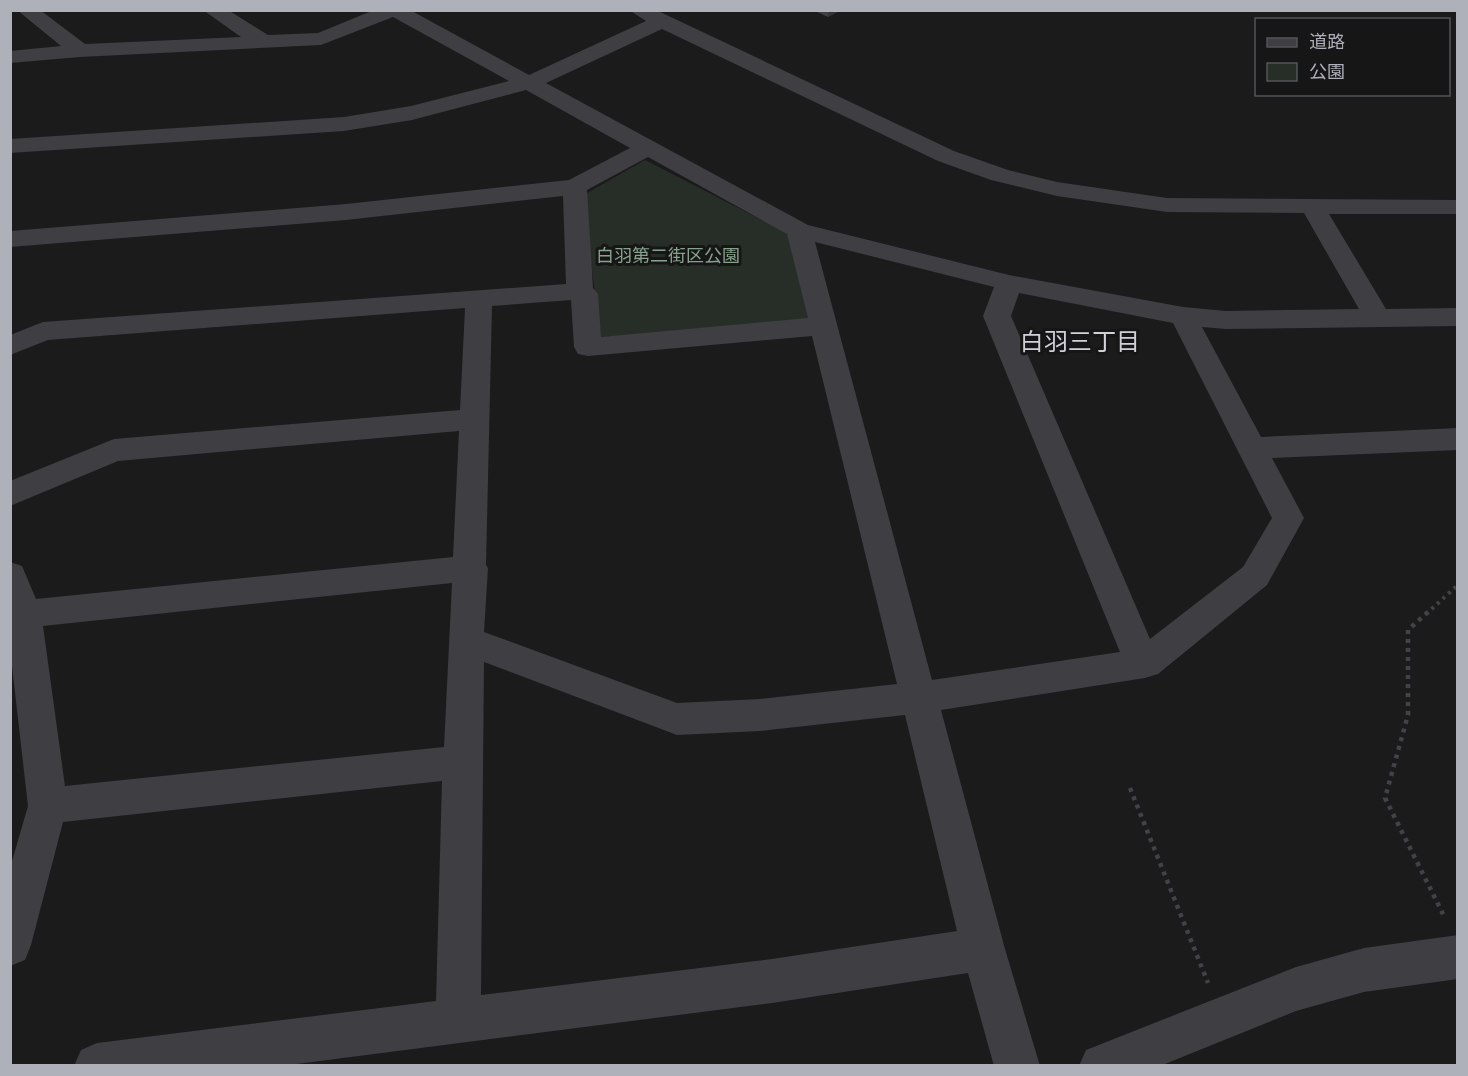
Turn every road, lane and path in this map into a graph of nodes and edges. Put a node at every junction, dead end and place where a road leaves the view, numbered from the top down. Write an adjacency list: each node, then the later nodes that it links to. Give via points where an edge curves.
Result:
1 (27, 10): 7 (street)
2 (213, 10): 6 (street)
3 (394, 10): 6 (street, via 321,39); 9 (street)
4 (639, 10): 5 (street)
5 (662, 21): 9 (street); 13 (street, via 946,156 1000,175 1057,189 1167,205)
6 (261, 40): 7 (street)
7 (80, 51): 8 (street)
8 (10, 57)
9 (529, 83): 10 (street, via 412,114 344,124); 11 (street)
10 (10, 146)
11 (648, 148): 12 (street); 15 (street)
12 (575, 187): 16 (street, via 346,212); 18 (street)
13 (1312, 207): 14 (street); 21 (street)
14 (1458, 207)
15 (799, 230): 17 (street); 23 (street)
16 (10, 239)
17 (1009, 283): 20 (street); 34 (street, via 997,316 1131,639)
18 (580, 291): 19 (street); 23 (street, via 584,294 588,347)
19 (479, 299): 24 (street, via 43,331); 25 (street)
20 (1183, 316): 21 (street, via 1226,320); 27 (street)
21 (1378, 318): 22 (street)
22 (1458, 318)
23 (824, 326): 35 (street)
24 (10, 346)
25 (475, 419): 28 (street, via 114,450); 29 (street)
26 (1458, 439): 27 (street)
27 (1252, 448): 34 (street, via 1288,518 1255,576)
28 (10, 494)
29 (471, 568): 32 (street); 33 (street)
30 (10, 575): 32 (street)
31 (1458, 585): 39 (path, via 1408,630 1408,715 1385,798)
32 (24, 614): 38 (street)
33 (467, 641): 35 (street, via 677,719 760,715); 36 (street)
34 (1145, 663): 35 (street)
35 (918, 698): 41 (street)
36 (462, 762): 38 (street); 43 (street)
37 (1130, 788): 42 (path)
38 (48, 806): 40 (street)
39 (1452, 940): 42 (street, via 1296,989)
40 (10, 945)
41 (983, 949): 43 (street); 45 (street)
42 (1222, 1018): 46 (street)
43 (458, 1022): 44 (street)
44 (98, 1065)
45 (1017, 1065)
46 (1102, 1065)

